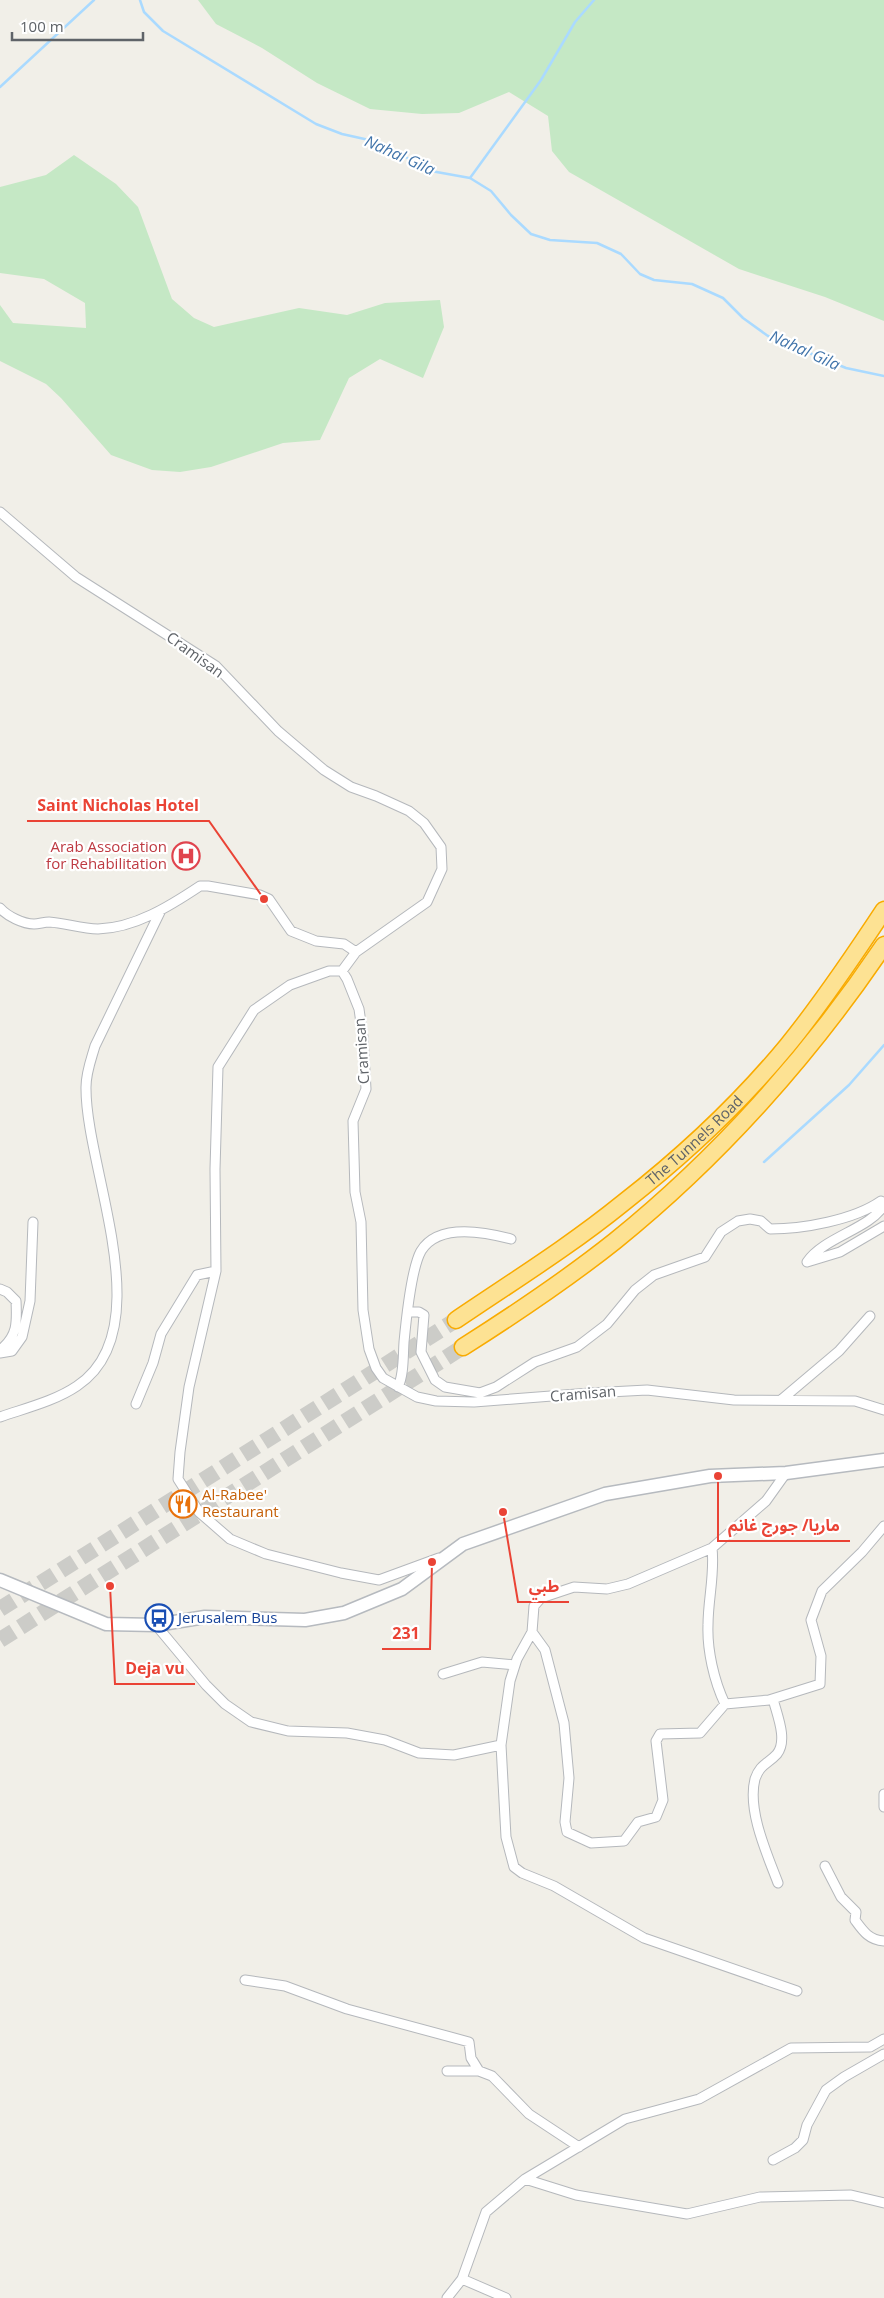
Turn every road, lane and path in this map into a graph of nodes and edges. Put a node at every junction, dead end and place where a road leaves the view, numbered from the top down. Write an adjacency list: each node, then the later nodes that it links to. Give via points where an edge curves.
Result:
1 (0, 512): 6 (street, Cramisan, via 76,578 216,666 278,731 324,770 351,787 409,812 424,823 440,847 442,869 427,902)
2 (0, 908): 3 (street, via 32,924 47,922 100,929 133,922)
3 (161, 910): 6 (street, via 200,886 245,891 269,899 291,931 316,941 344,944); 23 (street, via 95,1046 87,1070 87,1112 119,1296 115,1328 108,1350 94,1372 77,1386 42,1403)
4 (884, 910): 16 (highway, The Tunnels Road, via 849,964 787,1046 716,1122 593,1227)
5 (884, 945): 17 (highway, The Tunnels Road, via 788,1070 677,1187 570,1275)
6 (356, 952): 7 (street, Cramisan)
7 (342, 971): 12 (street, via 329,971 290,984 254,1010 218,1067); 19 (street, Cramisan, via 359,1009 366,1065 366,1089 353,1121 356,1192 361,1222 363,1310 369,1349 376,1368)
8 (884, 1204): 10 (street, via 870,1218 814,1252 807,1262 840,1252); 14 (street, via 881,1201 840,1219 784,1229 770,1229 760,1221 750,1219 738,1221 721,1232 705,1257 654,1275 635,1290 607,1324 577,1346 535,1362 496,1387 480,1393 445,1387 435,1380 421,1352 424,1315)
9 (33, 1222): 18 (street, via 30,1301 22,1337 12,1351)
10 (884, 1226)
11 (511, 1239): 14 (street, via 460,1233 447,1234 427,1243 416,1265)
12 (216, 1271): 21 (street, via 197,1275 161,1334 154,1363); 28 (street, via 189,1387 180,1452 178,1479 198,1512 230,1539 266,1554 379,1580)
13 (0, 1289): 18 (street, via 16,1301 17,1322 10,1342)
14 (408, 1312): 19 (street)
15 (870, 1316): 20 (street, via 839,1351)
16 (456, 1320)
17 (463, 1347)
18 (0, 1351)
19 (398, 1387): 20 (street, Cramisan, via 417,1397 436,1401 474,1402 647,1390 734,1400)
20 (780, 1400): 22 (street, Cramisan, via 855,1401)
21 (136, 1404)
22 (884, 1410)
23 (0, 1417)
24 (884, 1460): 25 (street)
25 (786, 1473): 27 (street, via 766,1501); 28 (street, via 710,1476 605,1494 463,1544)
26 (884, 1526): 34 (street, via 822,1591 811,1620 821,1656 820,1684)
27 (712, 1548): 31 (street, via 628,1584 607,1589 574,1587 540,1598 534,1606); 35 (street, via 708,1626 717,1687)
28 (443, 1557): 30 (street, via 402,1589 344,1613 305,1620 204,1617)
29 (0, 1580): 30 (street, via 106,1624)
30 (156, 1625): 36 (street, via 206,1685 225,1704 252,1722 288,1731 346,1733 385,1740 419,1753 454,1755)
31 (532, 1632): 32 (street); 35 (street, via 545,1650 564,1723 569,1778 567,1832 591,1843 624,1841 638,1822 656,1817 663,1800 656,1741 660,1734 700,1734)
32 (515, 1665): 33 (street, via 482,1662); 36 (street)
33 (443, 1674)
34 (773, 1699): 35 (street); 40 (street, via 783,1742 777,1754 762,1765 753,1796 760,1833)
35 (725, 1704)
36 (501, 1745): 43 (street, via 506,1837 514,1867 644,1938)
37 (884, 1794): 38 (street)
38 (884, 1807)
39 (826, 1866): 41 (street, via 842,1897 856,1912 855,1920 866,1936)
40 (778, 1883)
41 (884, 1941)
42 (246, 1980): 47 (street, via 285,1986 347,2009 469,2042 471,2058)
43 (797, 1991)
44 (884, 2039): 48 (street, via 870,2046 791,2048 699,2099 625,2119)
45 (884, 2054): 49 (street, via 826,2090 807,2125 803,2140)
46 (447, 2071): 47 (street)
47 (479, 2071): 48 (street, via 492,2076 529,2114)
48 (579, 2146): 50 (street)
49 (773, 2160)
50 (525, 2178): 51 (street, via 576,2195 687,2214 760,2197 852,2196); 52 (street, via 486,2212)
51 (884, 2203)
52 (462, 2280): 53 (street); 54 (street)
53 (447, 2298)
54 (506, 2298)

